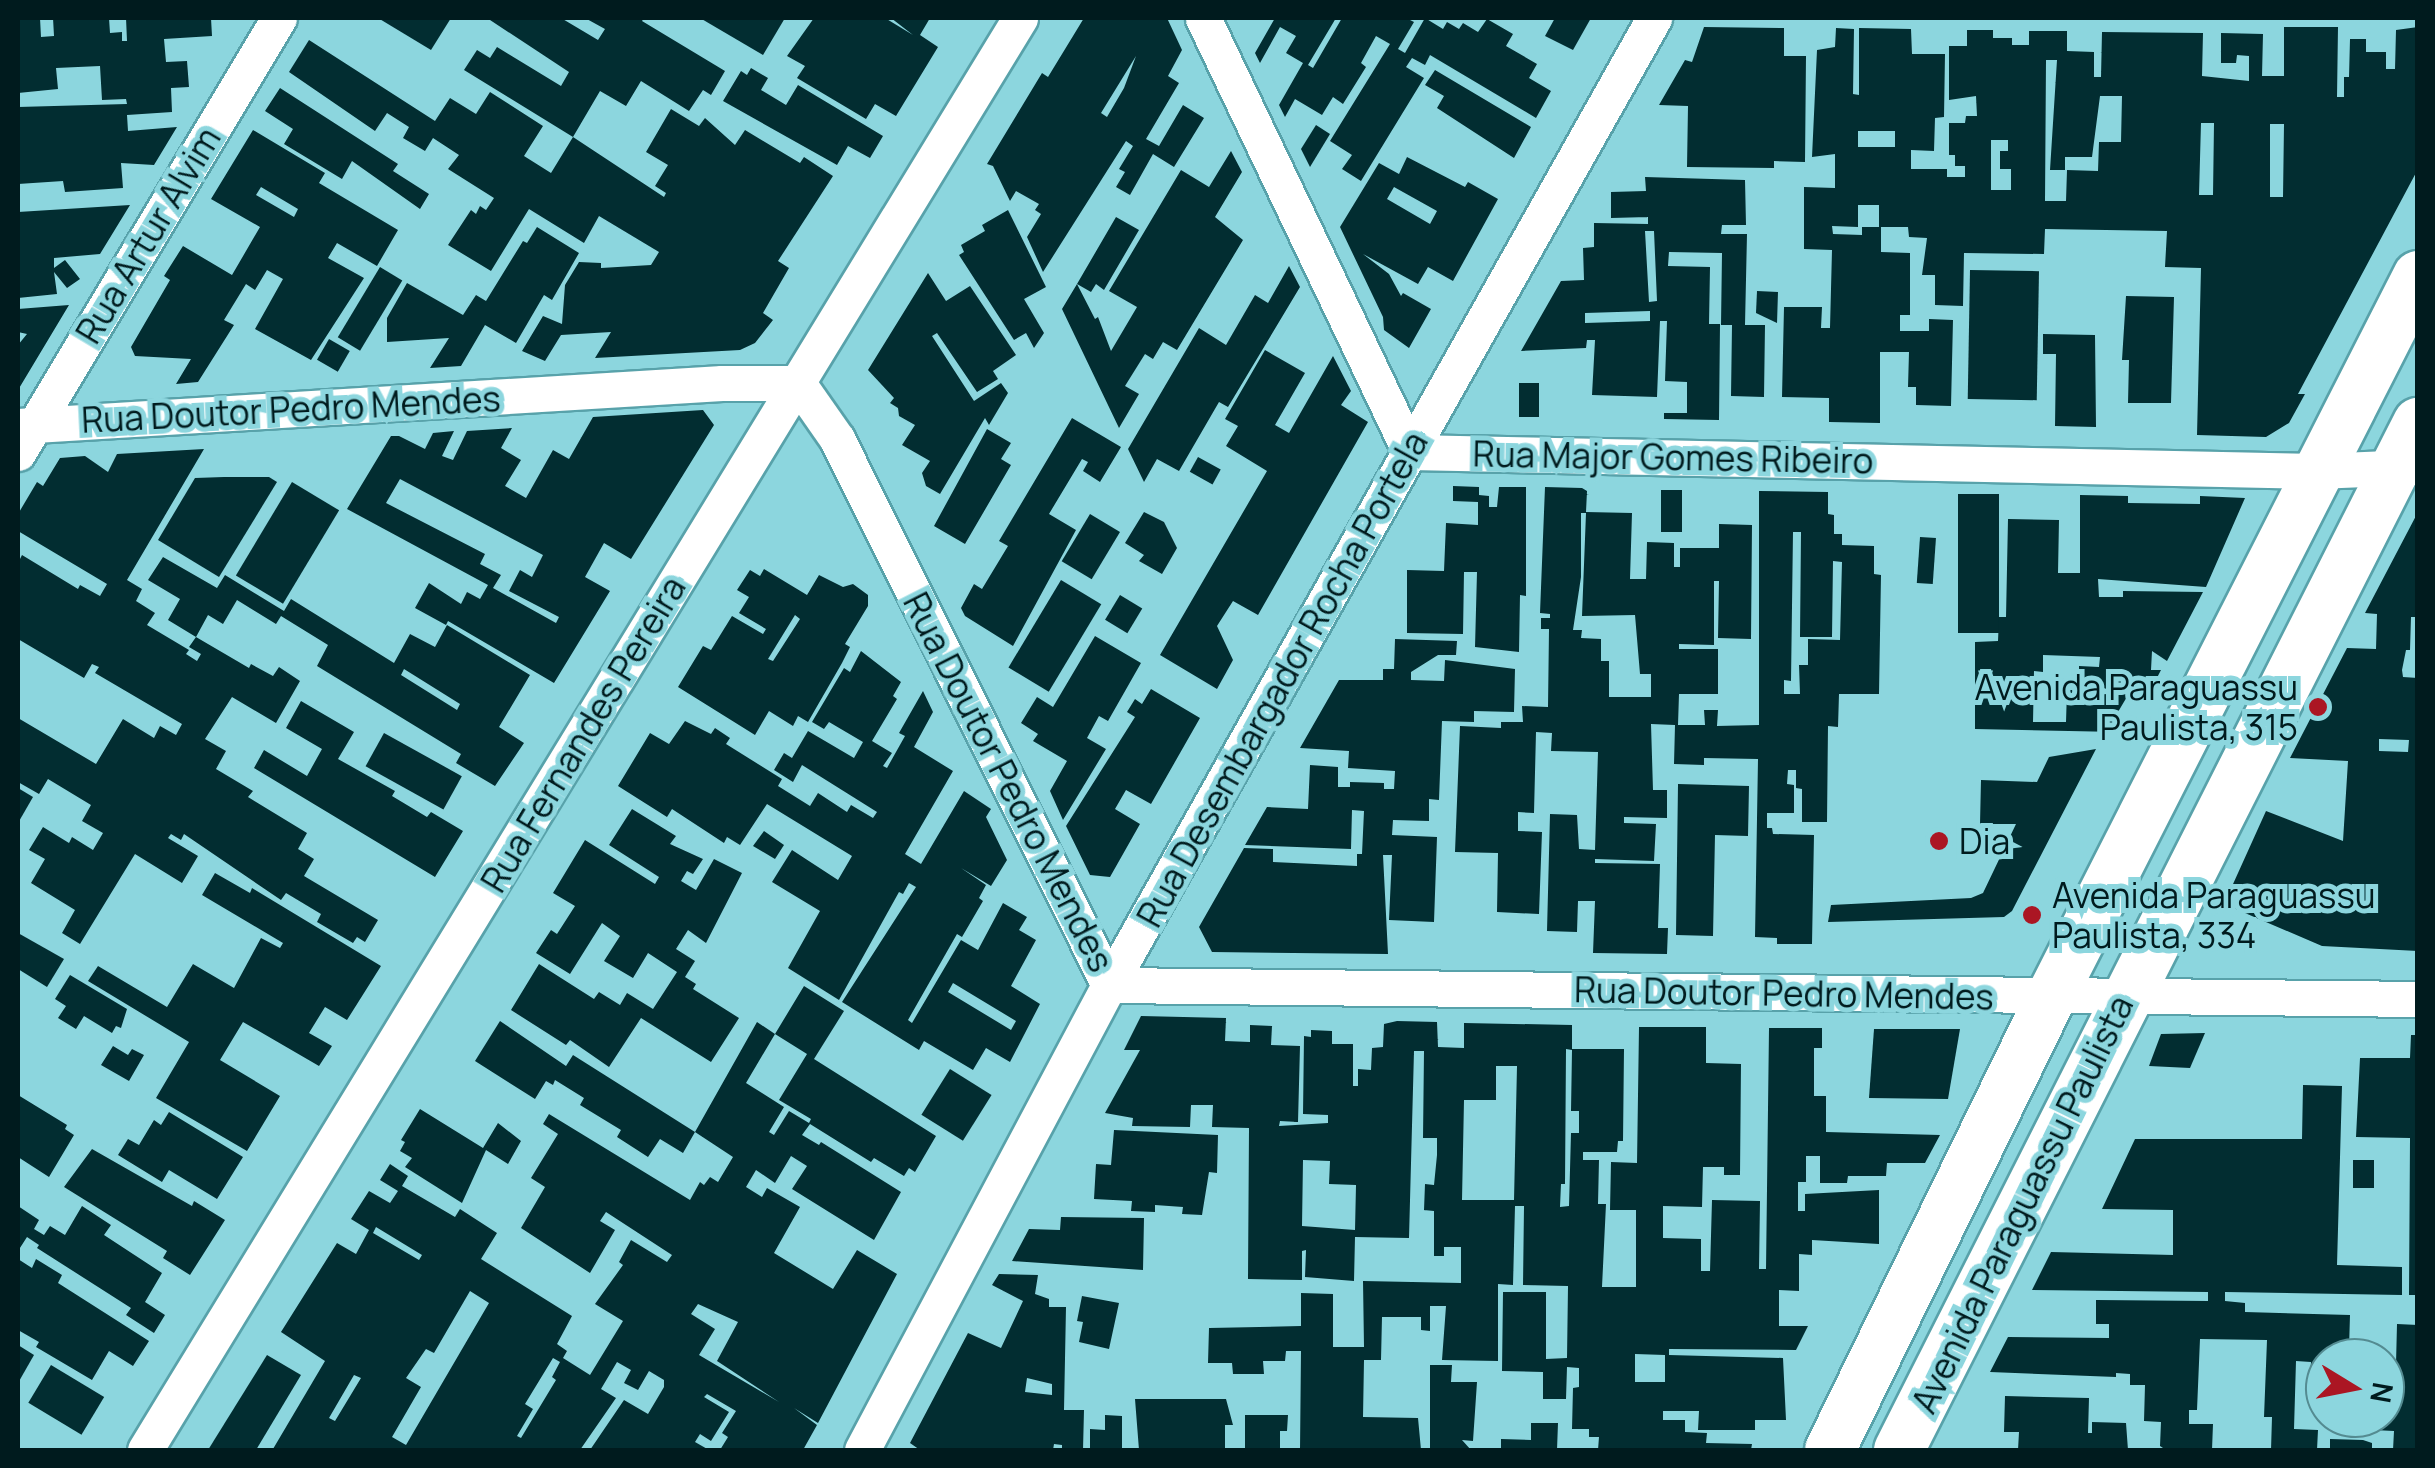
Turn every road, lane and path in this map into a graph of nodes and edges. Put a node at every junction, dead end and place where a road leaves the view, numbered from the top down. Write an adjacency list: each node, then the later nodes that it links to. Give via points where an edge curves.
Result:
1 (278, 18): 7 (street, Rua Artur Alvim)
2 (1020, 18): 6 (street, Rua Fernandes Pereira)
3 (1204, 18): 8 (street)
4 (1654, 18): 8 (street, Rua Desembargador Rocha Portela)
5 (2418, 276): 10 (main road)
6 (798, 383): 7 (street, Rua Doutor Pedro Mendes); 11 (street, Rua Doutor Pedro Mendes, via 837,439); 15 (street, Rua Fernandes Pereira)
7 (23, 434)
8 (1410, 452): 10 (street, Rua Major Gomes Ribeiro); 11 (street, Rua Desembargador Rocha Portela)
9 (2410, 452): 10 (street, Rua Major Gomes Ribeiro); 12 (main road, Avenida Paraguassu Paulista)
10 (2316, 471): 13 (main road)
11 (1109, 984): 13 (street, Rua Doutor Pedro Mendes); 16 (street, Rua Desembargador Rocha Portela)
12 (2127, 994): 13 (street, Rua Doutor Pedro Mendes); 14 (street, Rua Doutor Pedro Mendes); 18 (main road, Avenida Paraguassu Paulista)
13 (2051, 997): 17 (main road)
14 (2418, 999)
15 (145, 1450)
16 (862, 1450)
17 (1830, 1450)
18 (1900, 1450)

